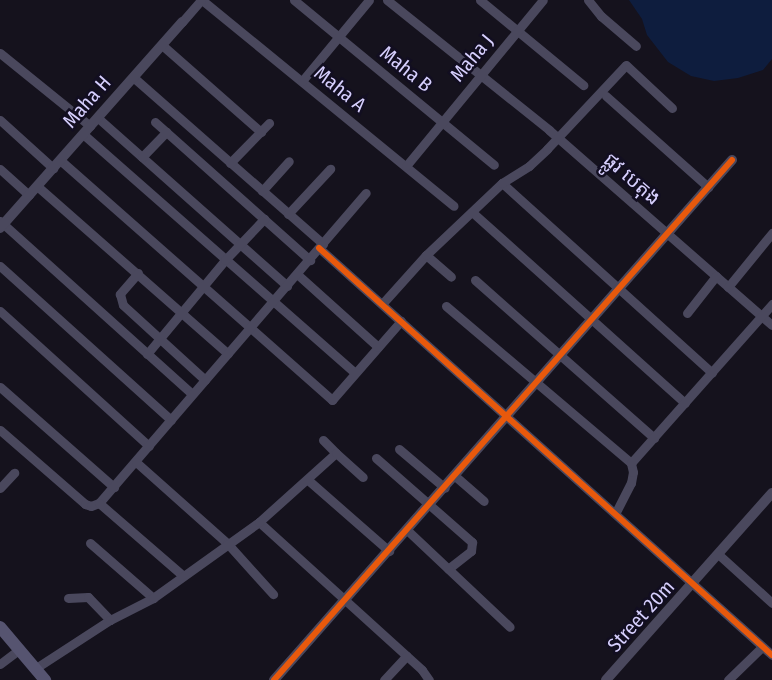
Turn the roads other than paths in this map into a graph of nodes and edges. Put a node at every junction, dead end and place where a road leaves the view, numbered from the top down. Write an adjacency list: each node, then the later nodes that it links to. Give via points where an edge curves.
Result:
1 (202, 0): 8 (street, Maha H); 16 (street, Maha A)
2 (294, 0): 10 (street, Maha B)
3 (369, 0): 10 (street)
4 (387, 0): 14 (street, ផ្លូវ បេតុង)
5 (480, 0): 9 (street)
6 (543, 0): 9 (street, Maha J)
7 (588, 0): 12 (street)
8 (182, 22): 11 (street, Maha H)
9 (517, 31): 14 (street, Maha J); 17 (street)
10 (338, 37): 16 (street); 23 (street, Maha B)
11 (162, 45): 15 (street, Maha H); 27 (street)
12 (636, 46)
13 (1, 55): 25 (street)
14 (481, 74): 23 (street, Maha J); 28 (street, ផ្លូវ បេតុង)
15 (133, 77): 20 (street, Maha H); 32 (street)
16 (302, 81): 35 (street, Maha A)
17 (583, 85)
18 (606, 96): 40 (street)
19 (672, 108): 28 (street, via 626,65)
20 (98, 118): 25 (street, Maha H); 29 (street)
21 (0, 120): 33 (street)
22 (155, 122): 26 (street)
23 (442, 122): 34 (street, Maha B); 35 (street, Maha J)
24 (269, 123): 27 (street)
25 (86, 130): 33 (street, Maha H); 54 (street)
26 (166, 132): 29 (street); 47 (street)
27 (261, 132): 32 (street)
28 (553, 134): 38 (street, via 529,166); 50 (street, ផ្លូវ បេតុង)
29 (142, 158): 51 (street)
30 (732, 160): 40 (street)
31 (290, 161): 41 (street)
32 (230, 163): 41 (street)
33 (57, 164): 39 (street, Maha H); 62 (street)
34 (495, 165)
35 (406, 166): 44 (street, Maha A)
36 (0, 169): 43 (street)
37 (330, 169): 46 (street)
38 (502, 183): 45 (street); 65 (street)
39 (37, 186): 43 (street, Maha H); 57 (street)
40 (708, 187): 50 (street)
41 (262, 191): 46 (street)
42 (366, 193): 52 (street)
43 (29, 195): 48 (street, Maha H)
44 (454, 206)
45 (472, 212): 53 (street); 75 (street)
46 (288, 214): 52 (street)
47 (264, 219): 51 (street); 55 (street)
48 (1, 224): 80 (street)
49 (772, 233): 64 (street)
50 (668, 234): 59 (street, ផ្លូវ បេតុង); 65 (street)
51 (240, 244): 54 (street); 63 (street)
52 (321, 246): 55 (street); 67 (street)
53 (426, 255): 60 (street); 67 (street)
54 (225, 260): 62 (street); 66 (street)
55 (310, 260): 58 (street)
56 (0, 266): 91 (street)
57 (138, 273): 71 (street); 78 (street, via 119,298)
58 (297, 274): 63 (street); 79 (street)
59 (716, 276): 64 (street, ផ្លូវ បេតុង); 72 (street)
60 (451, 277)
61 (475, 280): 82 (street)
62 (204, 285): 71 (street); 77 (street)
63 (287, 286): 66 (street)
64 (728, 287): 73 (street, ផ្លូវ បេតុង)
65 (619, 291): 75 (street); 84 (street)
66 (273, 302): 77 (street); 83 (street)
67 (382, 304): 74 (street)
68 (772, 304): 73 (street)
69 (446, 306): 86 (street)
70 (0, 311): 95 (street)
71 (182, 312): 78 (street); 81 (street)
72 (687, 313)
73 (762, 316): 76 (street, ផ្លូវ បេតុង); 84 (street)
74 (400, 321): 79 (street); 90 (street)
75 (592, 321): 82 (street); 89 (street)
76 (772, 325)
77 (251, 327): 81 (street); 83 (street, via 332,400)
78 (158, 340): 80 (street); 85 (street)
79 (378, 347): 83 (street)
80 (147, 354): 88 (street)
81 (228, 354): 85 (street)
82 (561, 356): 86 (street); 93 (street)
83 (355, 373)
84 (712, 373): 89 (street)
85 (205, 380): 88 (street)
86 (536, 384): 90 (street); 100 (street)
87 (0, 387): 105 (street)
88 (192, 394): 91 (street)
89 (685, 403): 93 (street)
90 (508, 416): 102 (street); 112 (street)
91 (171, 420): 95 (street)
92 (0, 430): 110 (street, via 86,504)
93 (654, 438): 100 (street)
94 (323, 440): 97 (street)
95 (149, 446): 99 (street)
96 (399, 449): 107 (street)
97 (336, 453): 103 (street); 104 (street)
98 (376, 458): 111 (street)
99 (136, 462): 105 (street); 116 (street)
100 (631, 463): 112 (street, via 631,483)
101 (14, 473): 106 (street)
102 (455, 476): 107 (street); 109 (street)
103 (363, 477)
104 (308, 480): 113 (street); 117 (street)
105 (114, 487): 110 (street)
106 (0, 488)
107 (445, 488): 111 (street)
108 (771, 497): 118 (street, Street 20m)
109 (484, 501)
110 (99, 503): 120 (street)
111 (429, 506): 114 (street); 119 (street, via 473,545 469,553)
112 (616, 513): 121 (street)
113 (259, 522): 116 (street); 125 (street)
114 (407, 530): 117 (street); 119 (street)
115 (90, 543): 124 (street)
116 (227, 543): 120 (street); 122 (street)
117 (389, 551): 125 (street)
118 (718, 554): 121 (street, Street 20m); 126 (street)
119 (448, 569): 129 (street)
120 (183, 575): 124 (street)
121 (693, 582): 130 (street); 140 (street, Street 20m)
122 (273, 594)
123 (68, 598): 127 (street, via 88,597)
124 (153, 598): 127 (street)
125 (346, 599): 133 (street); 137 (street)
126 (772, 603)
127 (110, 620): 135 (street)
128 (0, 627): 131 (main road)
129 (510, 627)
130 (762, 646): 132 (street); 141 (street)
131 (20, 649): 134 (street); 135 (main road)
132 (772, 655)
133 (406, 656): 138 (street); 139 (street)
134 (0, 664)
135 (36, 668): 136 (main road)
136 (45, 680)
137 (274, 680)
138 (384, 680)
139 (429, 680)
140 (606, 680)
141 (728, 680)

